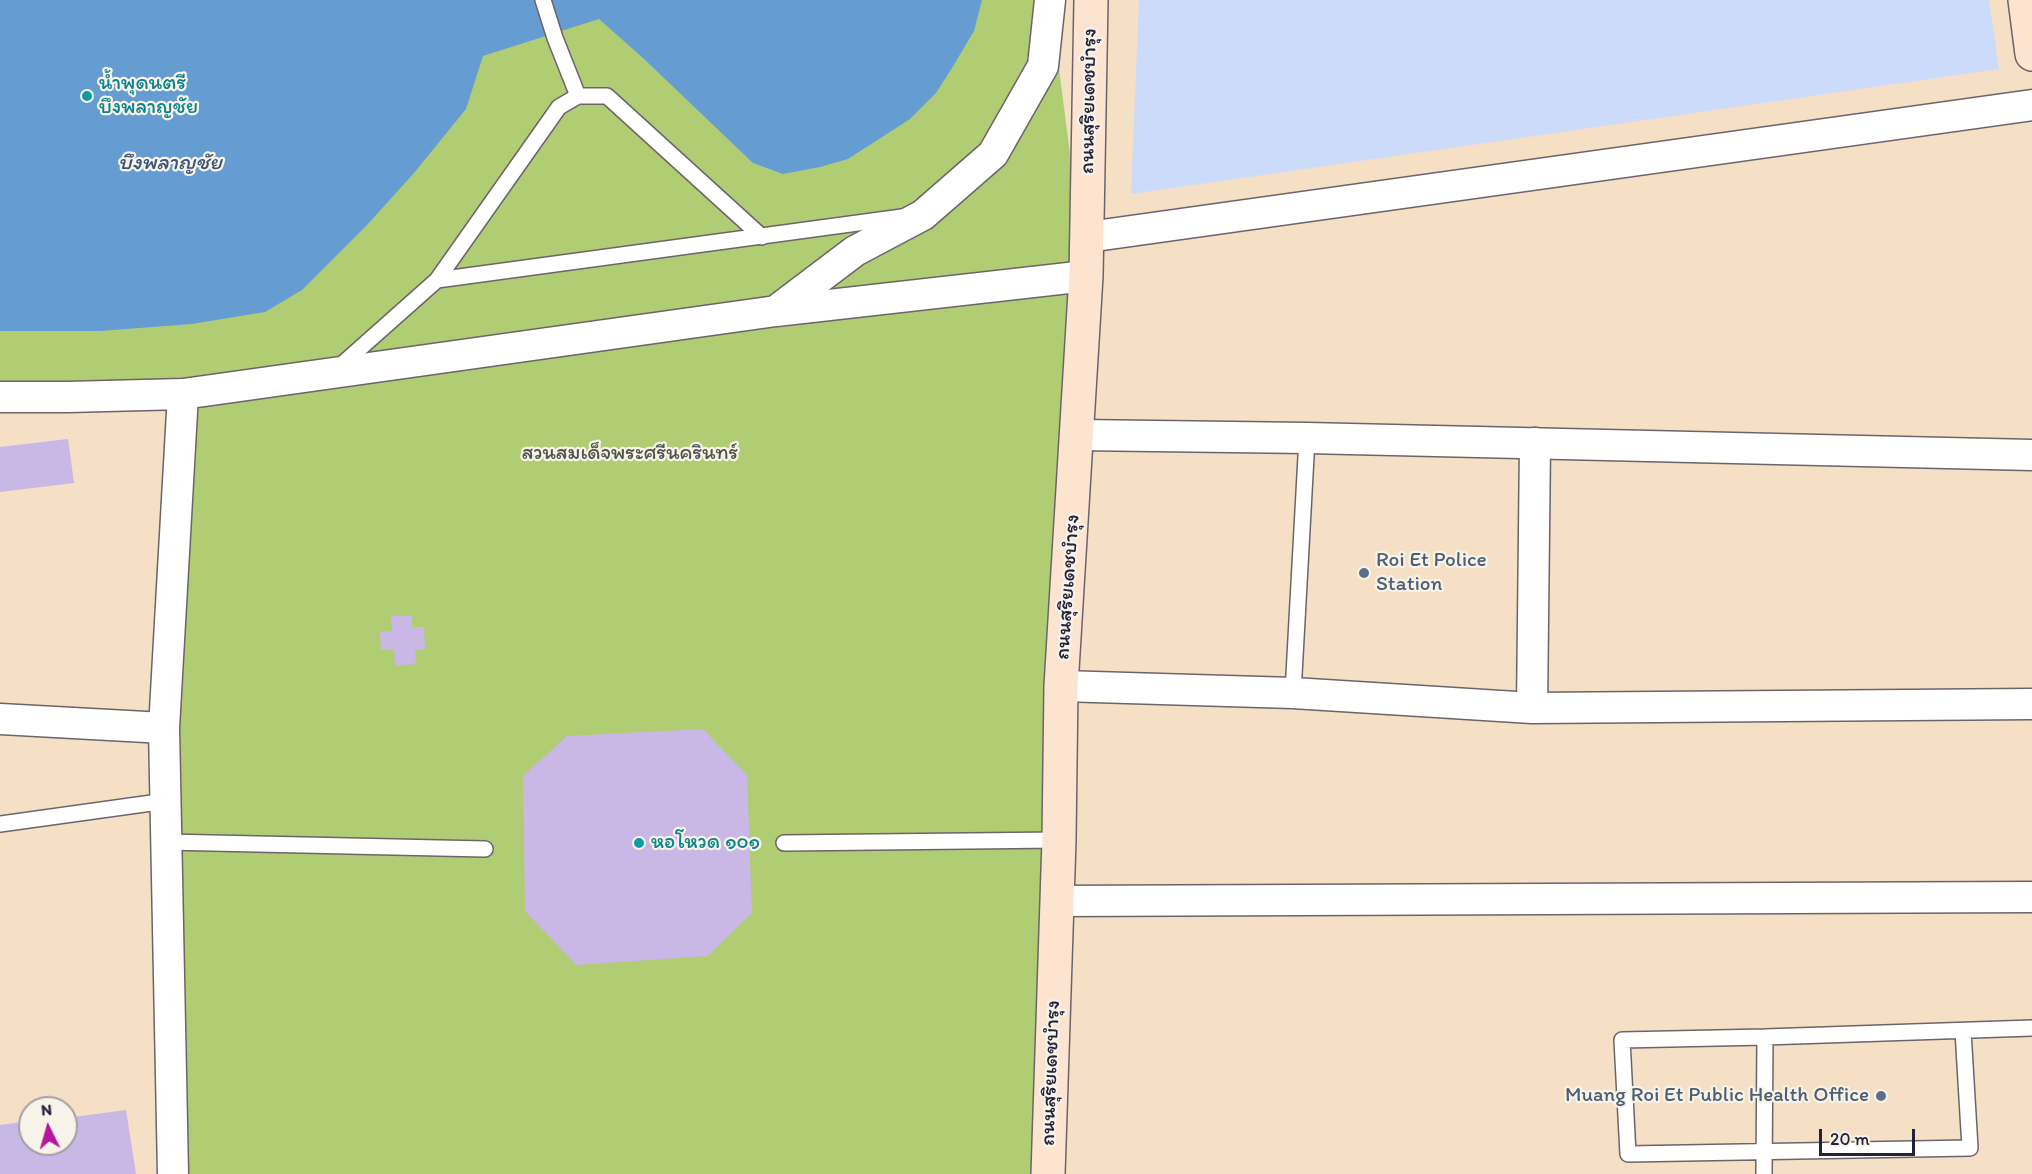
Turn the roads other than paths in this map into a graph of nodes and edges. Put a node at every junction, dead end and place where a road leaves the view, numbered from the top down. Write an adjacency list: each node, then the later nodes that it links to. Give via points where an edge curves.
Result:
1 (543, 0): 6 (lane)
2 (1050, 0): 8 (street, via 1043,66 993,153)
3 (1091, 0): 10 (main road, ถนนสุริยเดชบำรุง)
4 (2025, 0): 5 (main road)
5 (2032, 54)
6 (578, 96): 9 (lane, via 607,96); 12 (lane, via 559,107)
7 (2032, 105): 10 (street)
8 (923, 214): 9 (lane); 13 (street, via 855,251)
9 (762, 237): 12 (lane)
10 (1088, 237): 11 (main road, ถนนสุริยเดชบำรุง)
11 (1086, 276): 13 (street); 17 (main road, ถนนสุริยเดชบำรุง)
12 (437, 280): 14 (lane)
13 (776, 311): 14 (street)
14 (333, 373): 15 (street)
15 (183, 394): 16 (street); 26 (street)
16 (0, 397)
17 (1078, 435): 18 (street); 21 (main road, ถนนสุริยเดชบำรุง)
18 (1307, 438): 19 (street); 22 (lane)
19 (1535, 443): 20 (street); 24 (street)
20 (2032, 455)
21 (1061, 686): 22 (street); 29 (main road, ถนนสุริยเดชบำรุง)
22 (1293, 693): 24 (street)
23 (2032, 704): 24 (street)
24 (1532, 708)
25 (0, 719): 26 (street)
26 (164, 728): 27 (street)
27 (166, 801): 28 (lane); 30 (street)
28 (0, 824)
29 (1059, 840): 31 (lane); 34 (main road, ถนนสุริยเดชบำรุง)
30 (166, 842): 32 (lane); 39 (street)
31 (784, 843)
32 (485, 849)
33 (2032, 897): 34 (street)
34 (1057, 901): 40 (main road, ถนนสุริยเดชบำรุง)
35 (2032, 1028): 36 (lane)
36 (1963, 1031): 37 (lane); 38 (lane, via 1970,1148)
37 (1765, 1037): 38 (lane); 38 (lane, via 1622,1040 1628,1154)
38 (1764, 1152): 41 (lane)
39 (173, 1174)
40 (1048, 1174)
41 (1764, 1174)

